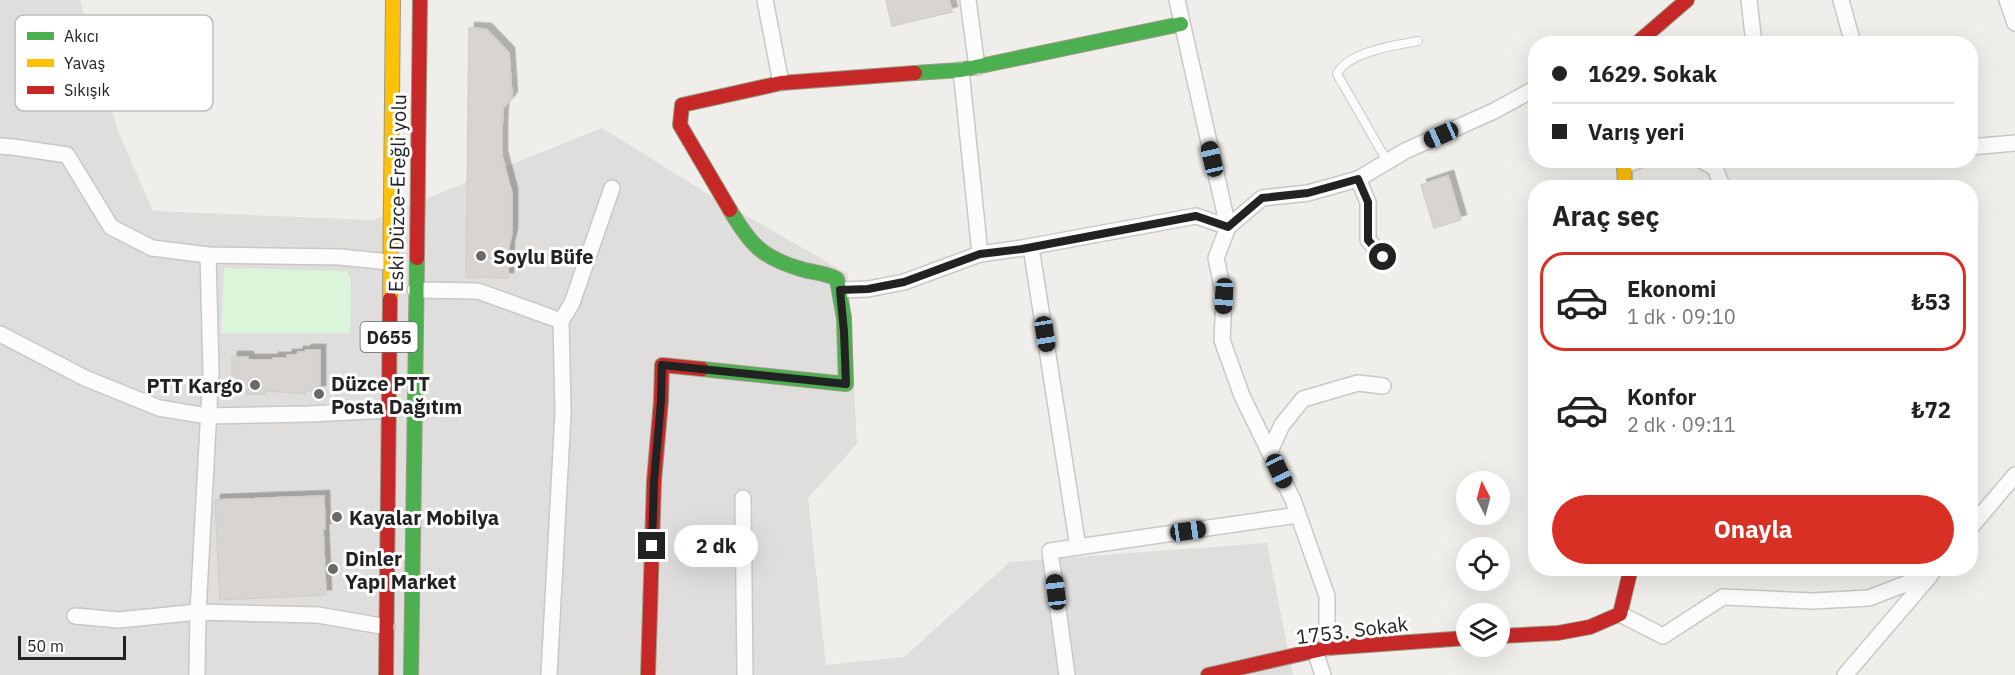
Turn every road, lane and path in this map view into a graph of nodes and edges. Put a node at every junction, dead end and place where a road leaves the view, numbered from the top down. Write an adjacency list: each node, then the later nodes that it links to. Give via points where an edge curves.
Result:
1 (393, 0): 30 (street, Eski Düzce-Ereğli yolu / D655)
2 (420, 0): 31 (street, Eski Düzce-Ereğli yolu)
3 (765, 0): 17 (street)
4 (968, 0): 16 (street)
5 (1177, 0): 11 (street)
6 (1687, 0): 12 (street)
7 (1749, 0): 13 (street)
8 (1841, 0): 14 (street)
9 (2007, 0): 10 (street)
10 (2015, 23)
11 (1181, 24): 16 (street); 25 (street)
12 (1645, 36)
13 (1753, 36)
14 (1851, 36)
15 (1418, 41): 22 (lane, via 1356,57 1337,74)
16 (969, 69): 17 (street); 27 (street)
17 (781, 83): 32 (street, via 682,105 680,125 746,237 771,259 837,279)
18 (1528, 92): 22 (street)
19 (2015, 143): 21 (street)
20 (0, 146): 28 (street, via 67,155 111,227 152,248)
21 (1978, 146)
22 (1387, 161): 23 (street)
23 (1358, 179): 25 (street, via 1308,193 1262,198); 29 (street, via 1368,202 1368,240)
24 (612, 188): 33 (street, via 572,303)
25 (1228, 227): 26 (street, via 1196,216); 38 (street, via 1216,258 1224,296 1222,340 1242,396)
26 (1031, 247): 27 (street); 43 (street)
27 (980, 254): 32 (street, via 904,282)
28 (208, 255): 30 (street, via 340,257); 37 (street)
29 (1383, 257)
30 (389, 262): 36 (street, Eski Düzce-Ereğli yolu / D655)
31 (415, 290): 33 (street, via 478,291); 56 (street, Eski Düzce-Ereğli yolu)
32 (840, 290): 58 (street, via 846,384 662,365)
33 (561, 321): 57 (street, via 562,424)
34 (0, 334): 37 (street, via 85,378 159,408)
35 (1383, 386): 38 (street, via 1358,383 1303,399 1282,425)
36 (389, 410): 37 (street); 50 (street, Eski Düzce-Ereğli yolu / D655)
37 (207, 416): 47 (street)
38 (1270, 452): 41 (street)
39 (2015, 475): 42 (street)
40 (743, 498): 59 (street)
41 (1298, 515): 43 (street); 53 (street, via 1327,596)
42 (1978, 519)
43 (1078, 547): 60 (street, via 1050,551)
44 (1629, 576): 48 (street)
45 (1921, 576): 48 (street, via 1869,598 1813,601 1723,597 1664,636)
46 (1929, 576): 63 (street)
47 (198, 612): 49 (street, via 119,620); 50 (street, via 318,615); 54 (street)
48 (1620, 614): 51 (street, via 1590,627)
49 (75, 616)
50 (387, 627): 55 (street, Eski Düzce-Ereğli yolu / D655)
51 (1510, 635)
52 (1456, 639): 53 (street, 1753. Sokak)
53 (1321, 650): 61 (street, 1753. Sokak); 62 (street)
54 (197, 675)
55 (386, 675)
56 (411, 675)
57 (549, 675)
58 (648, 675)
59 (745, 675)
60 (1067, 675)
61 (1208, 675)
62 (1323, 675)
63 (1845, 675)

